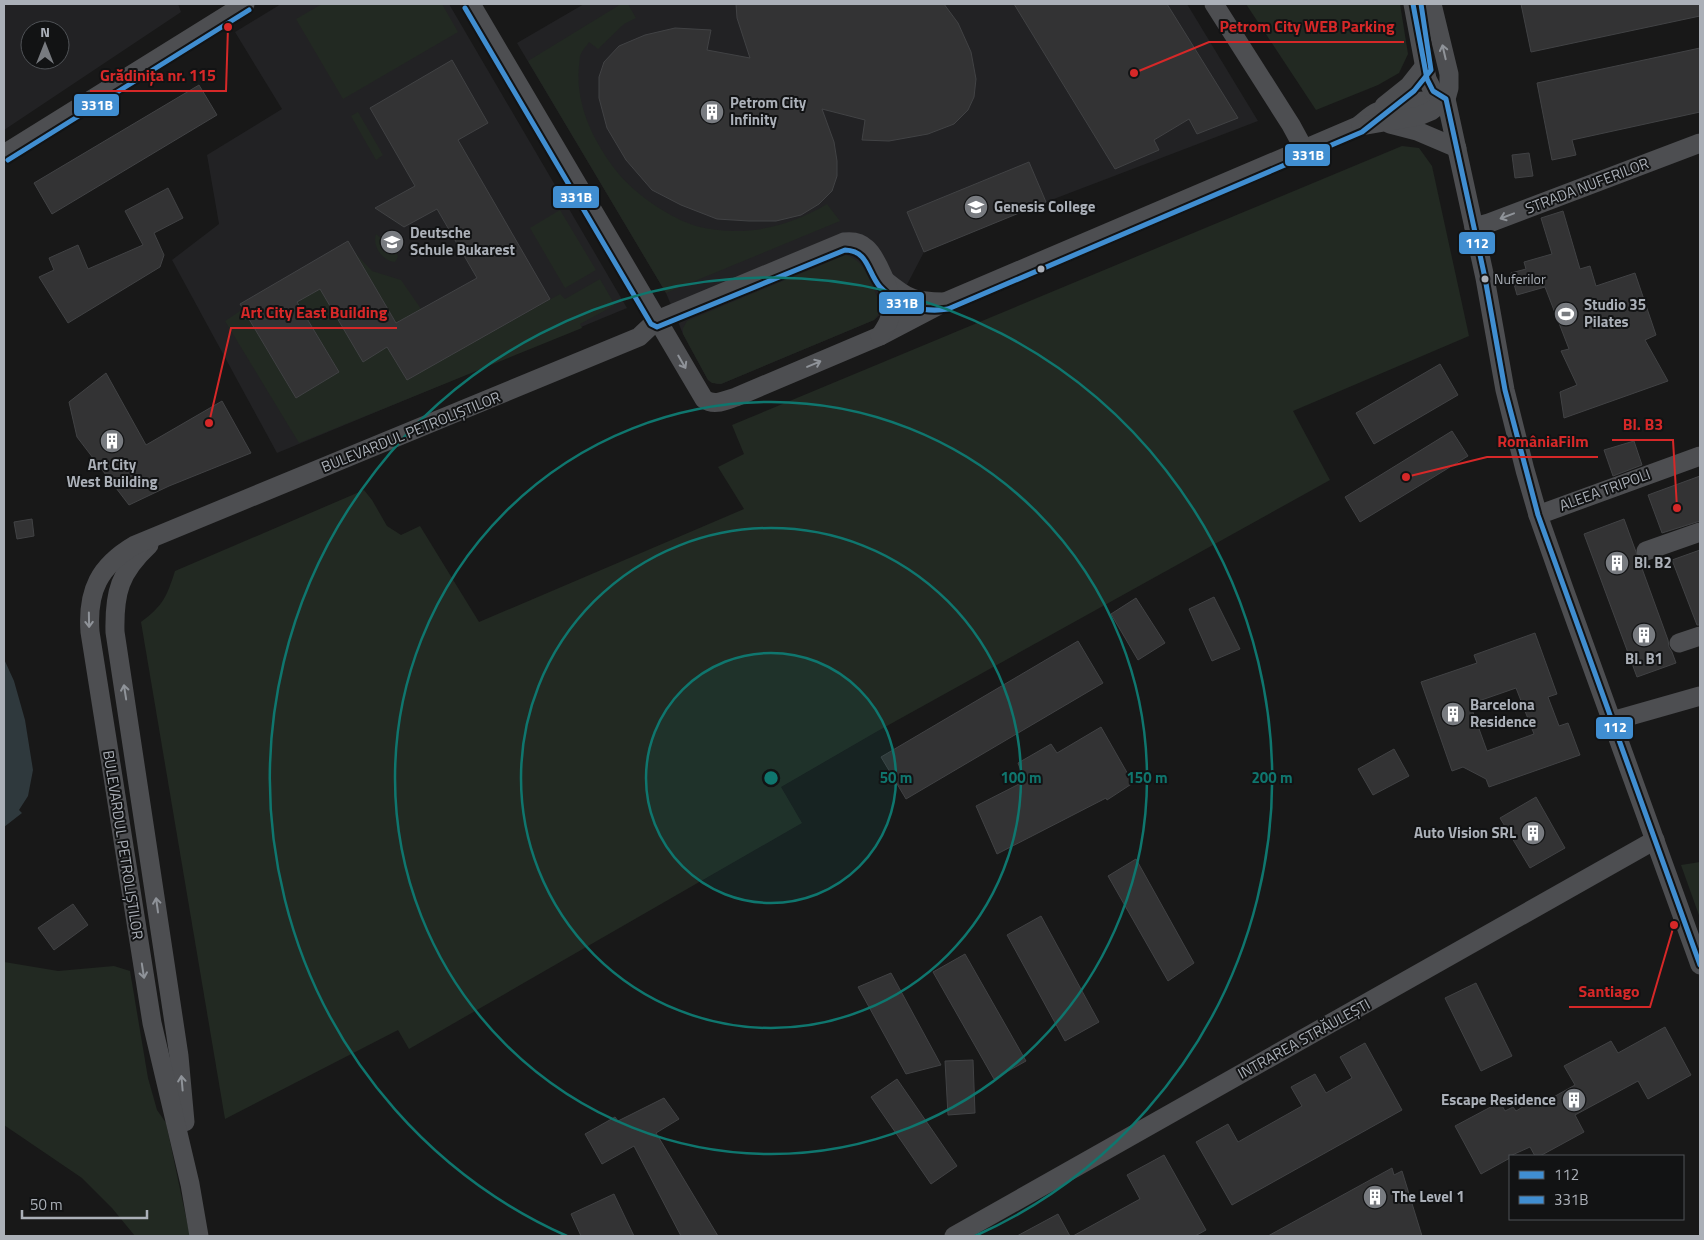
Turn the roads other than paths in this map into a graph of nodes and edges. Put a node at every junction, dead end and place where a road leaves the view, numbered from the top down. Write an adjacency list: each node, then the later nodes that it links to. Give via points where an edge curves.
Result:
1 (245, 4): 12 (street)
2 (471, 4): 16 (street)
3 (1214, 4): 11 (street)
4 (1413, 4): 6 (street)
5 (1432, 4): 7 (street, one-way to 5, via 1449,74)
6 (1424, 67): 7 (street, via 1433,91); 8 (street)
7 (1446, 99): 8 (street, BULEVARDUL PETROLIȘTILOR, via 1400,104); 10 (street)
8 (1380, 118): 10 (street); 11 (street, BULEVARDUL PETROLIȘTILOR)
9 (1700, 143): 13 (street, STRADA NUFERILOR, one-way to 13)
10 (1457, 148): 13 (street)
11 (1304, 149): 15 (street, BULEVARDUL PETROLIȘTILOR)
12 (4, 154)
13 (1474, 227): 19 (street, via 1505,390)
14 (886, 281): 15 (street, BULEVARDUL PETROLIȘTILOR, via 907,298); 16 (street, BULEVARDUL PETROLIȘTILOR, via 867,248 852,241 844,242); 17 (street, BULEVARDUL PETROLIȘTILOR, via 892,305 890,320)
15 (945, 302): 17 (street, BULEVARDUL PETROLIȘTILOR)
16 (657, 320): 17 (street, BULEVARDUL PETROLIȘTILOR, one-way to 17, via 704,399 710,403 736,398); 21 (street, BULEVARDUL PETROLIȘTILOR, via 639,336)
17 (880, 336)
18 (1700, 456): 19 (street, ALEEA TRIPOLI)
19 (1538, 515): 28 (street)
20 (1700, 532): 22 (street)
21 (159, 535): 23 (street, BULEVARDUL PETROLIȘTILOR, via 134,559); 24 (street, BULEVARDUL PETROLIȘTILOR, via 113,560)
22 (1646, 551)
23 (121, 582): 24 (street); 29 (street, BULEVARDUL PETROLIȘTILOR, one-way to 23, via 115,632)
24 (92, 592): 30 (street, BULEVARDUL PETROLIȘTILOR, one-way to 30, via 90,632)
25 (1700, 636): 26 (street)
26 (1679, 643)
27 (1700, 696): 28 (street)
28 (1612, 721): 31 (street)
29 (131, 728): 30 (street); 33 (street, BULEVARDUL PETROLIȘTILOR, one-way to 29, via 179,1056)
30 (105, 732): 33 (street, BULEVARDUL PETROLIȘTILOR, one-way to 33, via 152,1023)
31 (1655, 840): 32 (street); 35 (street, INTRAREA STRĂULEȘTI)
32 (1700, 966)
33 (190, 1184): 34 (street, BULEVARDUL PETROLIȘTILOR)
34 (199, 1236)
35 (954, 1236)

